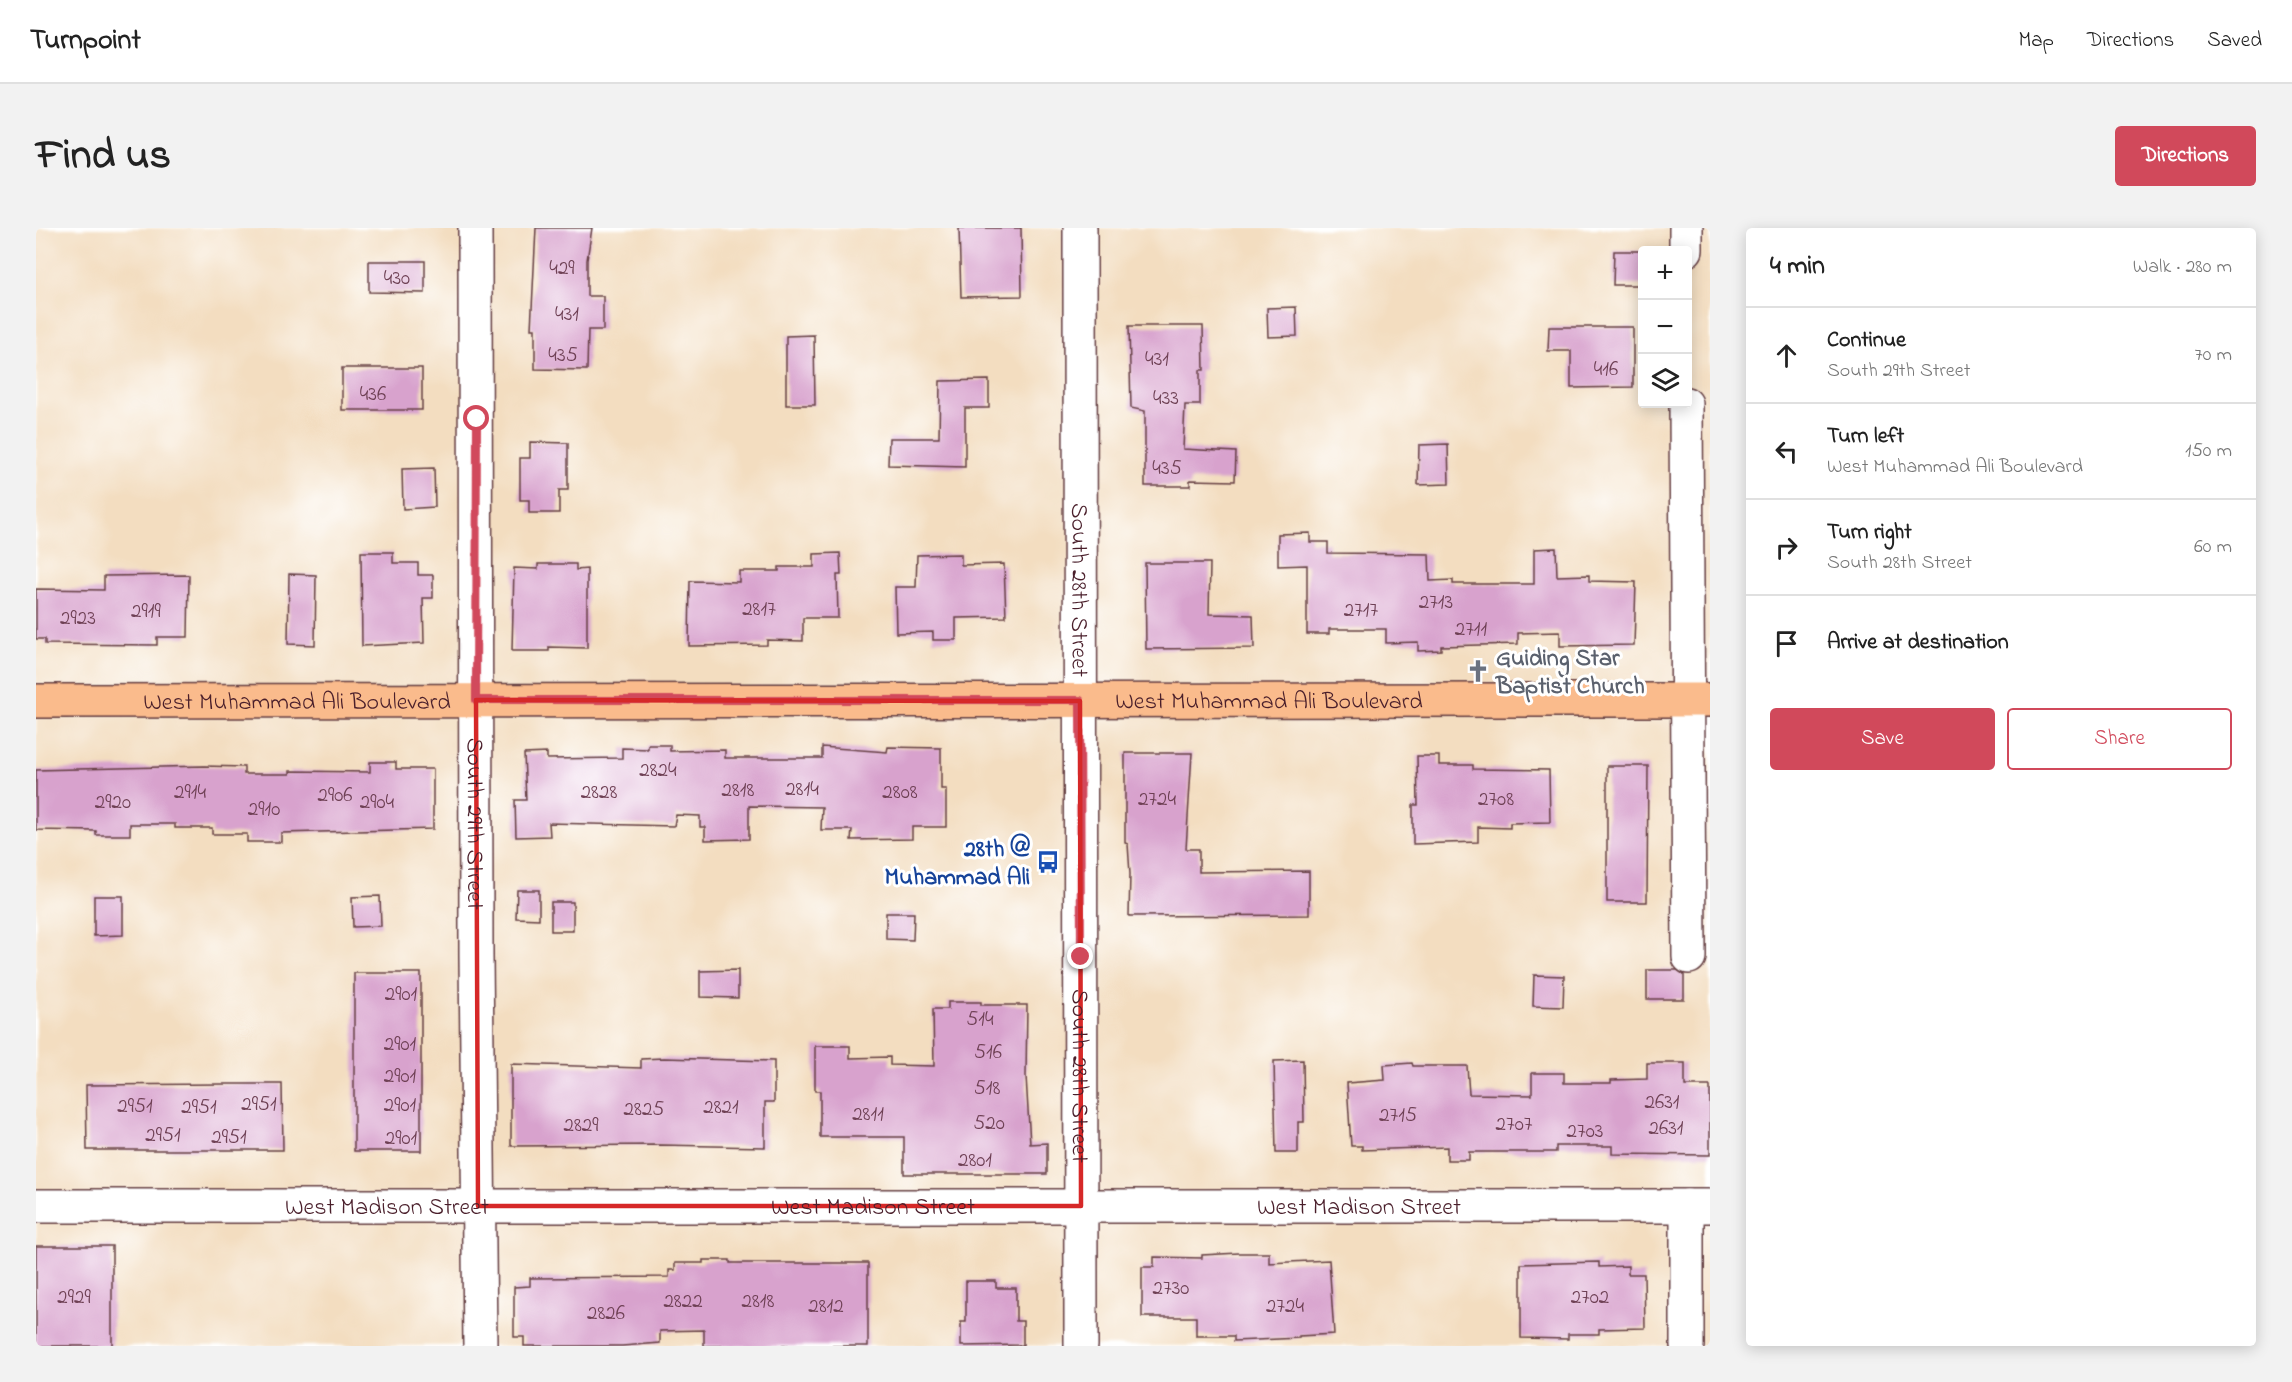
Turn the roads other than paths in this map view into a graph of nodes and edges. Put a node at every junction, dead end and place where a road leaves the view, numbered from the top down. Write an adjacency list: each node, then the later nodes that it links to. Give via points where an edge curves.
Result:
1 (475, 228): 6 (street, South 29th Street)
2 (1080, 228): 7 (street, South 28th Street)
3 (1686, 228): 4 (street)
4 (1686, 246)
5 (1686, 408): 8 (street)
6 (476, 700): 7 (main road, West Muhammad Ali Boulevard); 9 (main road, West Muhammad Ali Boulevard); 12 (street, South 29th Street)
7 (1080, 700): 8 (main road, West Muhammad Ali Boulevard); 13 (street, South 28th Street)
8 (1699, 700): 10 (street)
9 (36, 701)
10 (1689, 957)
11 (36, 1206): 12 (street, West Madison Street)
12 (478, 1206): 13 (street, West Madison Street); 15 (street, South 29th Street)
13 (1081, 1206): 14 (street, West Madison Street); 16 (street, South 28th Street)
14 (1699, 1206): 17 (street)
15 (480, 1346)
16 (1081, 1346)
17 (1687, 1346)

